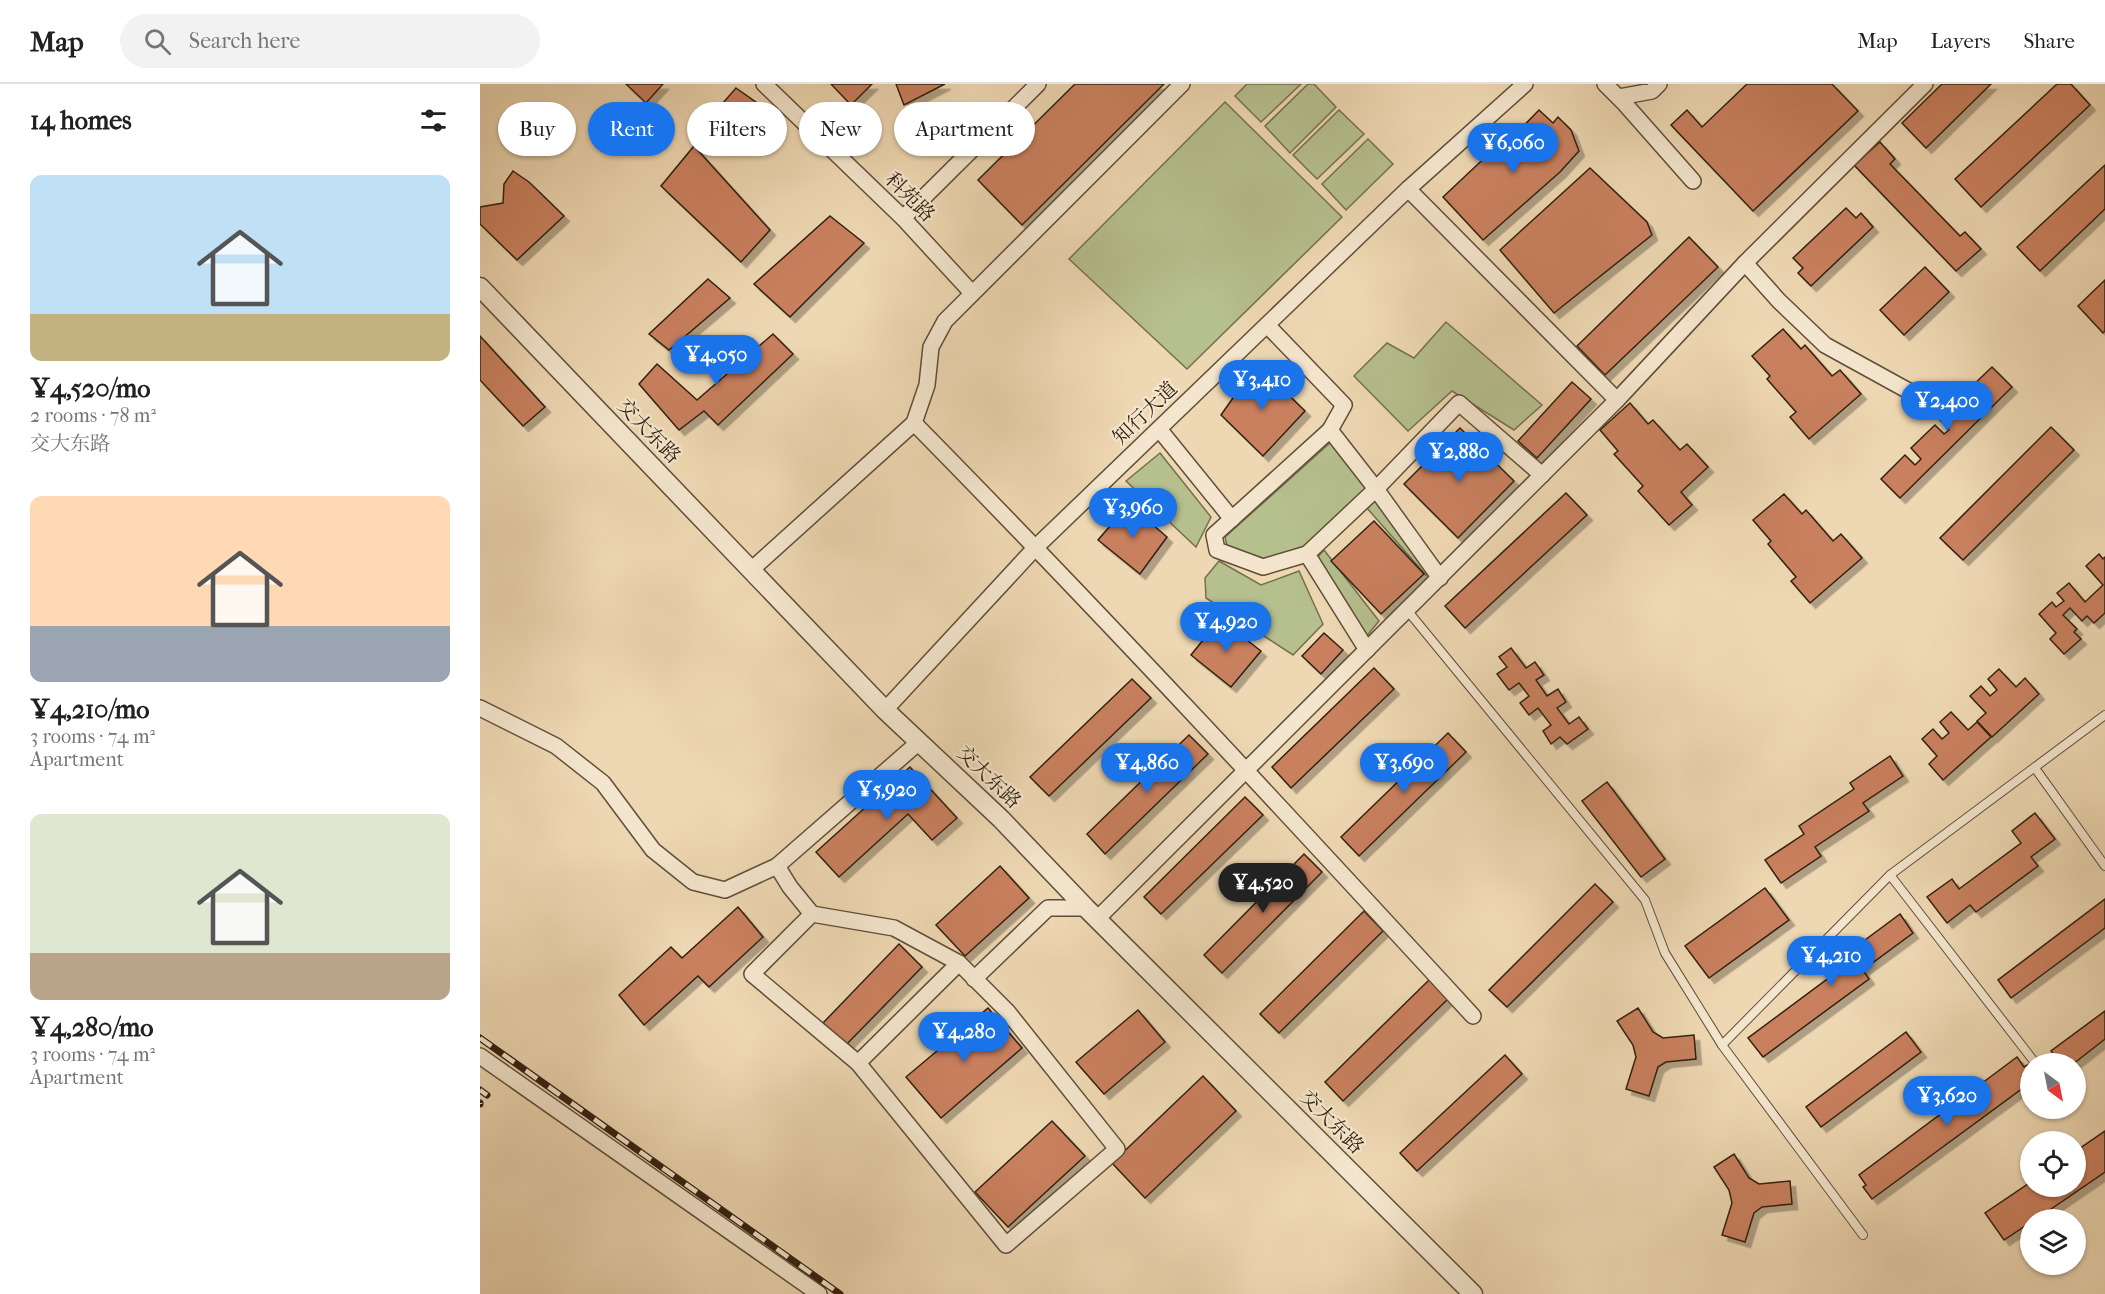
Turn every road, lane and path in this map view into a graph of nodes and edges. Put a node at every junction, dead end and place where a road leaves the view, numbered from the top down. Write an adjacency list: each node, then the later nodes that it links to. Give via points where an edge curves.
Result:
1 (764, 84): 11 (street, 科苑路)
2 (1038, 84): 11 (street)
3 (1182, 84): 14 (street)
4 (1525, 84): 10 (street, 知行大道)
5 (1605, 84): 8 (street)
6 (1659, 84): 8 (street, via 1652,91)
7 (1925, 84): 12 (street)
8 (1618, 97): 9 (street)
9 (1693, 181)
10 (1408, 189): 15 (street, 知行大道); 16 (street)
11 (903, 218): 14 (street, 科苑路)
12 (1745, 263): 16 (street); 17 (street, via 1825,345)
13 (480, 288): 26 (street, 交大东路)
14 (972, 293): 18 (street, via 945,321 931,347 927,385)
15 (1267, 325): 19 (street, 知行大道); 20 (street, via 1344,405)
16 (1617, 400): 21 (street)
17 (1925, 400)
18 (914, 423): 24 (street); 26 (street)
19 (1159, 429): 23 (street); 24 (street, 知行大道)
20 (1330, 430): 22 (street); 23 (street)
21 (1542, 475): 22 (street, via 1459,403); 27 (street)
22 (1376, 489): 25 (street); 27 (street)
23 (1232, 519): 25 (street, via 1214,535 1217,550 1263,567)
24 (1036, 547): 31 (street, 知行大道); 35 (street)
25 (1307, 554): 29 (street)
26 (752, 570): 31 (street, 交大东路)
27 (1440, 578): 28 (street)
28 (1407, 610): 29 (street); 44 (lane, via 1645,900 1665,953)
29 (1367, 650): 35 (street)
30 (480, 708): 36 (street, via 556,746 586,768 603,783 653,850 693,882 725,890)
31 (885, 710): 33 (street, 交大东路)
32 (2105, 715): 34 (lane)
33 (919, 742): 36 (street); 40 (street, 交大东路, via 1001,819)
34 (2035, 768): 37 (lane); 38 (lane)
35 (1248, 771): 40 (street); 43 (street)
36 (777, 866): 39 (street)
37 (2105, 866)
38 (1890, 875): 44 (lane); 45 (lane)
39 (812, 914): 41 (street, via 894,928); 47 (street, via 752,974)
40 (1092, 914): 42 (street, via 1048,908); 50 (street, 交大东路)
41 (959, 963): 42 (street); 47 (street)
42 (974, 979): 47 (street, via 1007,1011 1118,1149 1006,1245)
43 (1473, 1016)
44 (1722, 1045): 48 (lane)
45 (2028, 1053)
46 (480, 1056): 49 (street)
47 (858, 1063)
48 (1863, 1235)
49 (819, 1294)
50 (1473, 1294)

